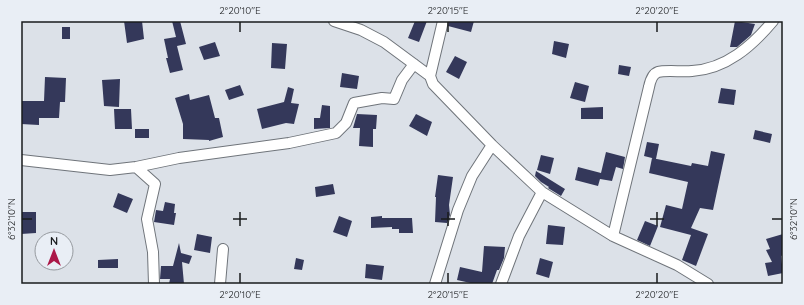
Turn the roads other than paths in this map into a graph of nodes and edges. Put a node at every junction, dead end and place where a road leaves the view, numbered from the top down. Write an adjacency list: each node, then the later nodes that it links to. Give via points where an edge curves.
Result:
1 (334, 21): 4 (street, via 361,30 384,42)
2 (443, 21): 5 (street)
3 (773, 21): 10 (street, via 755,41 723,62 706,70 658,72 652,78)
4 (414, 64): 5 (street); 8 (street, via 402,80 394,99 382,98 354,103 346,123 336,133)
5 (430, 76): 6 (street, via 433,84)
6 (492, 144): 9 (street); 14 (street, via 472,176 458,210)
7 (21, 160): 8 (street, via 110,170)
8 (136, 167): 12 (street, via 155,184 147,219 153,252)
9 (542, 192): 10 (street); 15 (street, via 518,236)
10 (613, 236): 16 (street, via 677,265)
11 (223, 249): 13 (street)
12 (154, 284)
13 (220, 284)
14 (435, 284)
15 (501, 284)
16 (708, 284)

